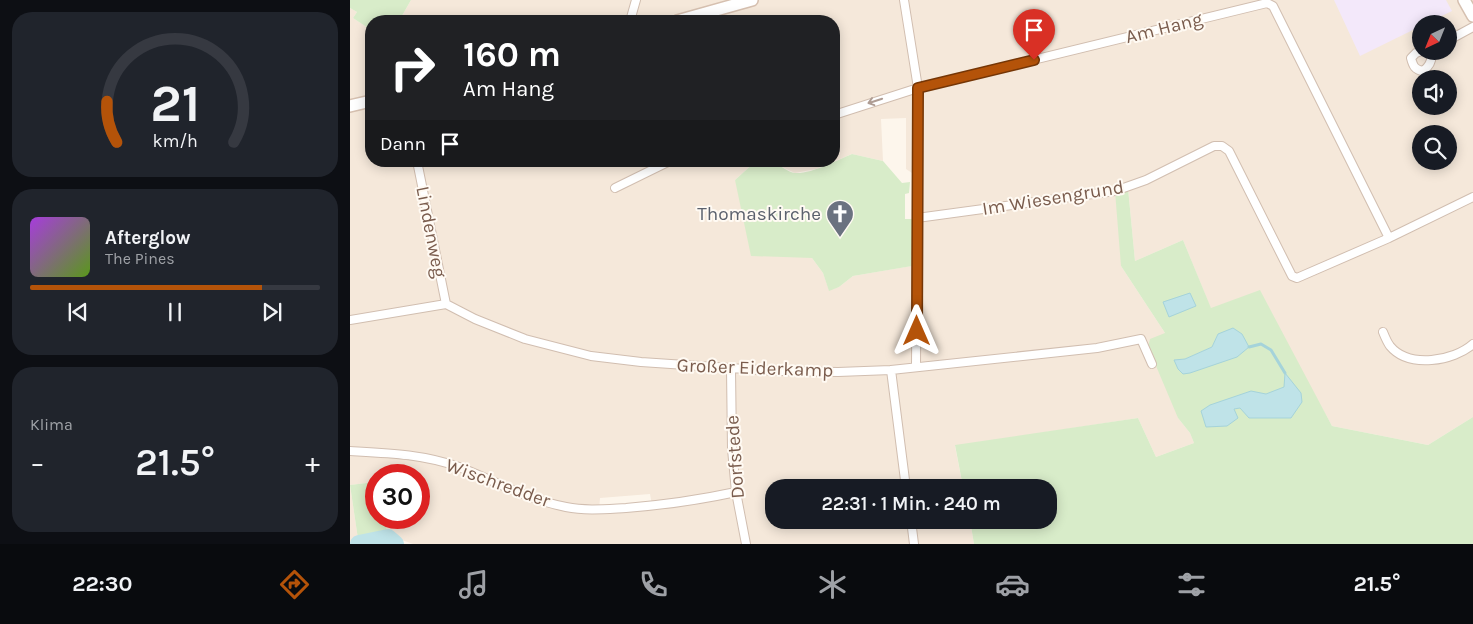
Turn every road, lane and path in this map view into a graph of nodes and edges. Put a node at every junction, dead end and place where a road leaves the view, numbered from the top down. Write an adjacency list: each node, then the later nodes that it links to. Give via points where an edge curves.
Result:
1 (636, 0): 6 (street)
2 (752, 0): 5 (main road)
3 (904, 0): 13 (street)
4 (1464, 0): 8 (main road)
5 (736, 2): 7 (main road)
6 (632, 15)
7 (696, 15)
8 (1473, 16)
9 (1473, 27): 10 (street)
10 (1458, 35)
11 (1412, 57): 12 (street, via 1417,70 1423,71)
12 (1432, 60)
13 (918, 88): 16 (street, Am Hang, one-way to 16); 21 (street); 22 (street, Am Hang, via 1267,3 1273,6)
14 (365, 102): 15 (main road)
15 (350, 106)
16 (840, 114)
17 (418, 167): 23 (street, Lindenweg)
18 (658, 167): 19 (street)
19 (615, 188)
20 (1473, 197): 22 (street, Im Wiesengrund)
21 (917, 218): 22 (street, Im Wiesengrund, via 1115,191 1146,180 1214,146 1222,146 1229,151 1292,276 1297,278); 28 (street)
22 (1389, 238)
23 (446, 304): 24 (street); 29 (street, Großer Eiderkamp, via 525,339 591,356)
24 (350, 320)
25 (1383, 332): 26 (street, via 1390,347 1414,359 1444,358)
26 (1473, 344)
27 (1152, 364): 28 (street, Großer Eiderkamp, via 1141,339 1097,348)
28 (916, 366): 30 (street, Großer Eiderkamp)
29 (731, 369): 30 (street, Großer Eiderkamp); 33 (street, Dorfstede)
30 (891, 370): 32 (street)
31 (350, 450): 33 (street, Wischredder, via 423,456 459,467 536,499 567,507 599,510 652,506)
32 (905, 479)
33 (736, 492): 35 (street, Dorfstede)
34 (912, 529): 36 (street)
35 (746, 544)
36 (914, 544)

